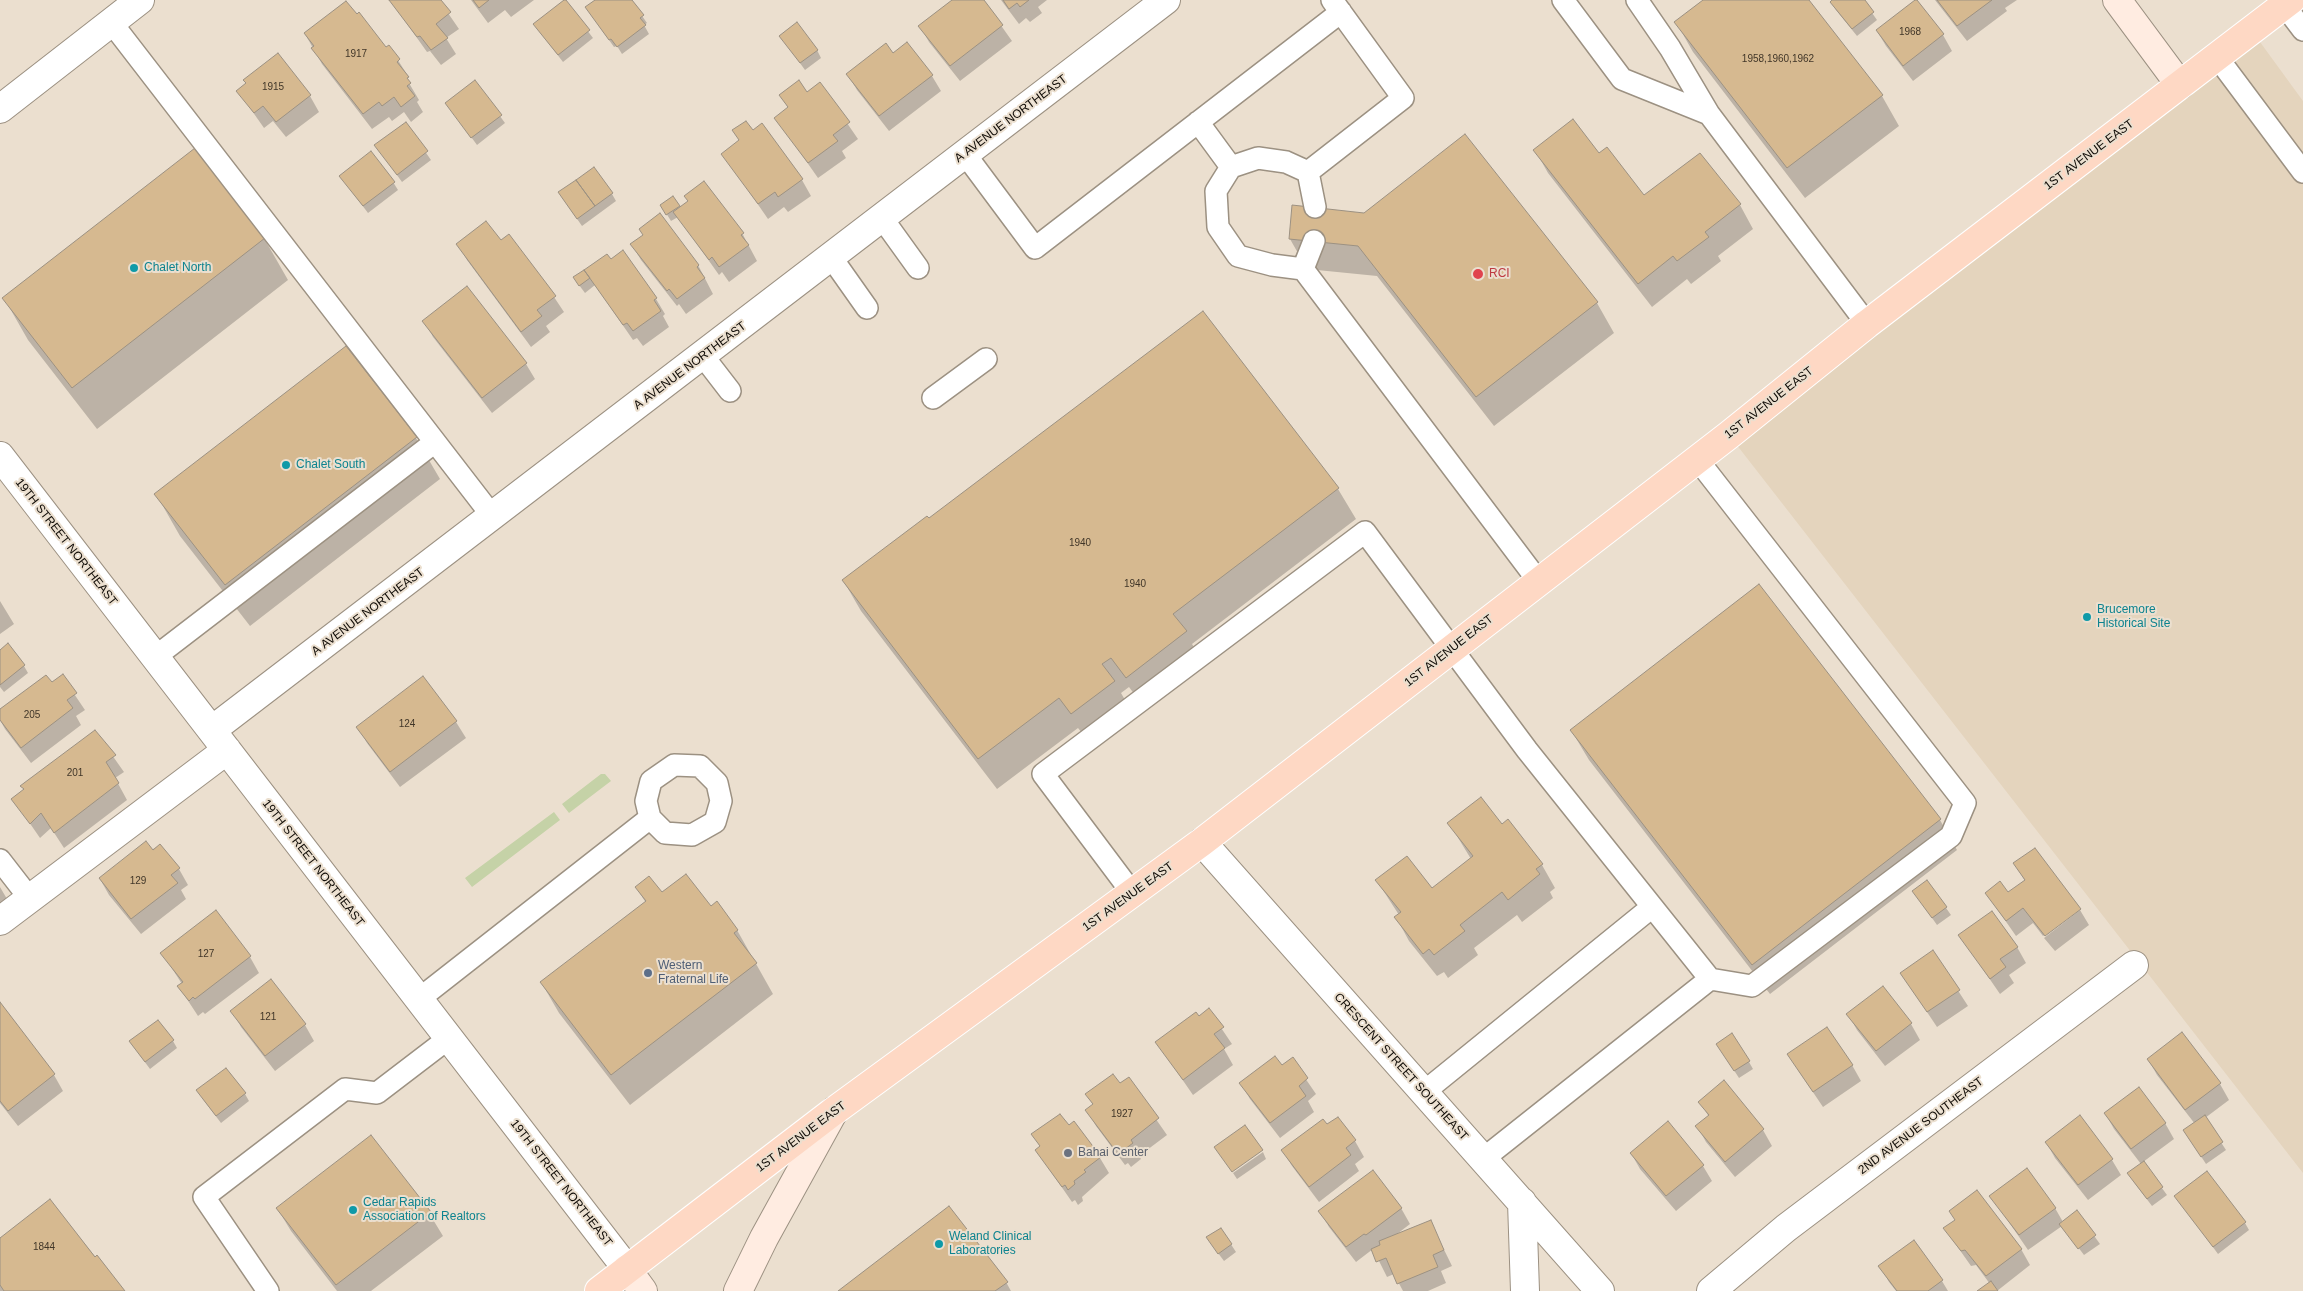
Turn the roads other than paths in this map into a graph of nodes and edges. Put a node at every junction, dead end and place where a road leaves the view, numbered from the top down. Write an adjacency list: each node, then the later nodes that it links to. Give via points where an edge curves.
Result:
1 (140, 0): 8 (street)
2 (1166, 0): 15 (street, A AVENUE NORTHEAST)
3 (1563, 0): 13 (lane, via 1622,79)
4 (1638, 0): 13 (lane)
5 (2116, 0): 11 (main road)
6 (2287, 3): 9 (lane); 10 (main road, 1ST AVENUE EAST)
7 (1336, 6): 14 (lane); 17 (lane, via 1403,98)
8 (111, 22): 12 (street); 31 (lane)
9 (2303, 30)
10 (2217, 57): 11 (main road, 1ST AVENUE EAST); 18 (lane)
11 (2180, 85): 26 (main road, 1ST AVENUE EAST)
12 (0, 108)
13 (1709, 114): 26 (lane)
14 (1198, 122): 15 (lane, via 1034,248); 16 (lane)
15 (965, 154): 20 (street, A AVENUE NORTHEAST)
16 (1231, 167): 17 (lane, via 1258,158 1286,162); 24 (lane, via 1216,191 1218,227 1238,256)
17 (1308, 172): 19 (lane)
18 (2303, 172)
19 (1315, 208)
20 (882, 218): 22 (street, A AVENUE NORTHEAST); 23 (lane)
21 (1314, 241): 24 (lane)
22 (831, 258): 25 (lane); 27 (street, A AVENUE NORTHEAST)
23 (918, 268)
24 (1302, 269): 35 (lane)
25 (867, 308)
26 (1867, 324): 33 (main road, 1ST AVENUE EAST)
27 (703, 356): 29 (lane); 34 (street, A AVENUE NORTHEAST)
28 (986, 359): 30 (lane)
29 (730, 391)
30 (933, 398)
31 (436, 442): 34 (lane); 37 (lane)
32 (0, 456): 37 (street, 19TH STREET NORTHEAST)
33 (1697, 459): 35 (main road, 1ST AVENUE EAST); 47 (lane, via 1966,802 1951,836 1752,986)
34 (493, 517): 38 (street, A AVENUE NORTHEAST)
35 (1539, 582): 36 (main road, 1ST AVENUE EAST)
36 (1452, 649): 40 (main road, 1ST AVENUE EAST); 42 (lane, via 1365,532 1043,774); 44 (lane, via 1527,750)
37 (155, 657): 38 (street, 19TH STREET NORTHEAST)
38 (219, 740): 43 (street, A AVENUE NORTHEAST); 48 (street, 19TH STREET NORTHEAST)
39 (650, 818): 48 (lane)
40 (1202, 842): 42 (main road, 1ST AVENUE EAST); 50 (street, CRESCENT STREET SOUTHEAST)
41 (0, 860): 43 (lane)
42 (1134, 894): 51 (main road, 1ST AVENUE EAST)
43 (31, 900): 45 (street, A AVENUE NORTHEAST)
44 (1652, 907): 47 (lane); 50 (lane)
45 (0, 921)
46 (2134, 965): 61 (street, 2ND AVENUE SOUTHEAST, via 1786,1228)
47 (1710, 978): 52 (lane)
48 (419, 999): 49 (street, 19TH STREET NORTHEAST)
49 (449, 1038): 54 (street, 19TH STREET NORTHEAST); 55 (lane, via 377,1093 345,1089 204,1197)
50 (1424, 1092): 52 (street, CRESCENT STREET SOUTHEAST)
51 (834, 1111): 54 (main road, 1ST AVENUE EAST); 58 (main road)
52 (1483, 1159): 53 (street, CRESCENT STREET SOUTHEAST)
53 (1522, 1202): 59 (street); 60 (street, CRESCENT STREET SOUTHEAST)
54 (627, 1269): 56 (main road, 1ST AVENUE EAST); 57 (main road)
55 (268, 1291)
56 (599, 1291)
57 (643, 1291)
58 (738, 1291)
59 (1525, 1291)
60 (1600, 1291)
61 (1711, 1291)

